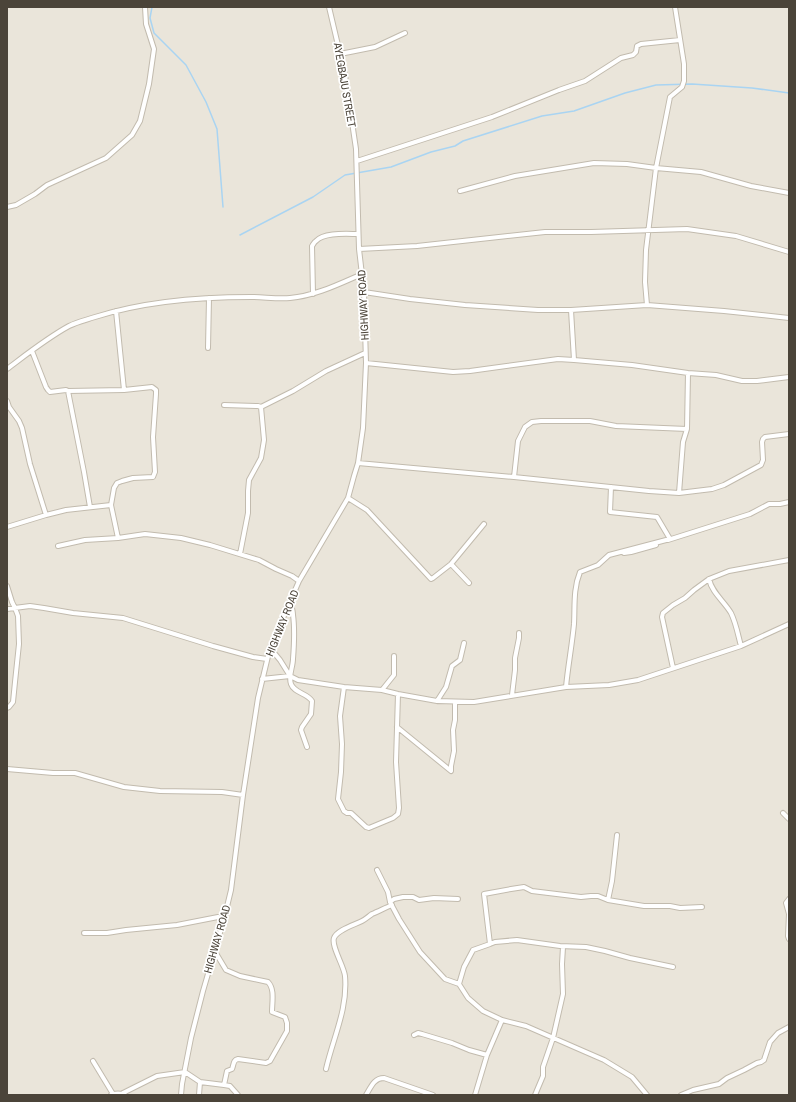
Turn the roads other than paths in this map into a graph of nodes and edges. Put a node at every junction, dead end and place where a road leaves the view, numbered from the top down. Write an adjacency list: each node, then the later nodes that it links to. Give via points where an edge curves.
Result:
1 (145, 7): 12 (street, via 146,24 154,49 140,121 132,135 106,158 47,185 16,205)
2 (329, 7): 6 (street, AYEGBAJU STREET)
3 (675, 7): 5 (street)
4 (405, 33): 6 (street, via 375,47)
5 (680, 40): 7 (street, via 641,44 632,55 621,58 585,81 492,117); 8 (street, via 684,81 682,87 670,97)
6 (340, 54): 7 (street, AYEGBAJU STREET)
7 (357, 162): 9 (street, AYEGBAJU STREET)
8 (656, 168): 10 (street, via 594,163 516,176); 11 (street, via 701,172 751,186); 13 (street)
9 (356, 181): 14 (street, HIGHWAY ROAD)
10 (460, 191)
11 (789, 193)
12 (7, 207)
13 (649, 230): 15 (street, via 545,232 417,246); 16 (street, via 687,229 736,236); 21 (street, via 645,282)
14 (358, 234): 15 (street, HIGHWAY ROAD); 19 (street, via 322,236 312,246)
15 (359, 249): 17 (street, HIGHWAY ROAD)
16 (789, 252)
17 (362, 274): 18 (street, HIGHWAY ROAD); 19 (street)
18 (364, 292): 22 (street, via 465,305); 27 (street, HIGHWAY ROAD)
19 (313, 294): 20 (street, via 290,298)
20 (209, 298): 23 (street, via 161,302); 25 (street)
21 (647, 305): 22 (street); 24 (street)
22 (570, 310): 28 (street)
23 (116, 311): 26 (street, via 70,326); 33 (street)
24 (789, 318)
25 (208, 348)
26 (32, 351): 30 (street); 34 (street, via 48,390)
27 (365, 353): 29 (street, HIGHWAY ROAD); 37 (street, via 326,370 293,392)
28 (574, 360): 29 (street, via 558,359 453,372); 31 (street)
29 (366, 363): 41 (street, HIGHWAY ROAD, via 363,428)
30 (7, 369)
31 (688, 373): 32 (street, via 716,375 742,381); 39 (street)
32 (789, 377)
33 (124, 390): 34 (street); 47 (street, via 152,387 156,390 153,437 155,472 153,476 117,483)
34 (68, 391): 48 (street)
35 (7, 401): 38 (street)
36 (224, 405): 37 (street)
37 (261, 407): 54 (street, via 264,440 261,458 249,480 248,513)
38 (8, 408): 49 (street, via 22,428)
39 (687, 429): 42 (street, via 616,426 590,421 532,422 525,427 518,441); 44 (street, via 683,442)
40 (789, 434): 44 (street, via 762,439 761,465 738,478 712,489)
41 (358, 463): 42 (street); 45 (street, HIGHWAY ROAD)
42 (514, 477): 43 (street)
43 (612, 487): 44 (street); 55 (street, via 610,512 657,517 670,538)
44 (679, 493)
45 (348, 498): 57 (street, via 367,510 430,578); 59 (street, HIGHWAY ROAD)
46 (789, 502): 55 (street, via 770,504 738,518 656,545)
47 (111, 505): 48 (street); 52 (street)
48 (90, 507): 49 (street)
49 (46, 515): 51 (street)
50 (484, 524): 57 (street)
51 (7, 527)
52 (118, 538): 53 (street, via 85,540); 54 (street, via 145,534 181,538)
53 (58, 546)
54 (240, 554): 59 (street, via 259,560)
55 (606, 558): 75 (street, via 580,572 577,580)
56 (789, 560): 58 (street, via 729,571)
57 (451, 564): 60 (street)
58 (709, 579): 68 (street, via 735,623); 72 (street, via 663,613)
59 (299, 581): 62 (street, HIGHWAY ROAD)
60 (469, 582)
61 (7, 586): 63 (street)
62 (290, 600): 69 (street, HIGHWAY ROAD); 73 (street, via 293,615 293,661)
63 (15, 608): 64 (street); 71 (street, via 30,606 123,618 213,646); 82 (street, via 18,616 19,644 13,702)
64 (7, 609)
65 (789, 624): 68 (street)
66 (519, 633): 79 (street)
67 (464, 642): 80 (street, via 460,660 452,666 446,687)
68 (741, 646): 72 (street)
69 (270, 648): 71 (street, HIGHWAY ROAD); 73 (street)
70 (394, 656): 77 (street, via 394,675)
71 (266, 659): 74 (street, HIGHWAY ROAD)
72 (673, 668): 75 (street, via 638,680 609,685)
73 (290, 676): 74 (street); 76 (street, via 298,680); 84 (street, via 293,688 312,701 311,714 301,730)
74 (262, 678): 86 (street, HIGHWAY ROAD)
75 (566, 686): 79 (street)
76 (344, 687): 77 (street); 83 (street, via 340,716 342,744 339,801 344,811 351,813 366,828 398,814)
77 (382, 690): 78 (street)
78 (398, 694): 80 (street); 83 (street)
79 (512, 695): 81 (street, via 474,702)
80 (437, 701): 81 (street)
81 (455, 702): 83 (street, via 452,771)
82 (7, 708)
83 (397, 727)
84 (307, 747)
85 (7, 770): 86 (street, via 75,773 124,787 160,791)
86 (243, 795): 97 (street, HIGHWAY ROAD, via 231,890)
87 (783, 813): 88 (street)
88 (789, 819)
89 (617, 834): 93 (street)
90 (378, 870): 94 (street)
91 (458, 899): 94 (street, via 419,900 403,897 394,899)
92 (789, 899): 96 (street, via 786,903)
93 (608, 900): 95 (street, via 644,906); 100 (street, via 598,896 581,897 532,891 524,887 484,894)
94 (391, 903): 104 (street, via 420,952 445,979); 111 (street, via 334,938 333,943 345,976 344,993 340,1022)
95 (702, 907)
96 (789, 914): 99 (street)
97 (224, 919): 98 (street, via 218,917 176,925); 102 (street, HIGHWAY ROAD)
98 (84, 933)
99 (789, 939)
100 (490, 944): 101 (street, via 517,940); 104 (street, via 473,950)
101 (563, 947): 103 (street, via 586,947); 108 (street, via 563,994)
102 (214, 950): 112 (street, HIGHWAY ROAD, via 202,991); 114 (street, via 226,970 268,982 273,989 272,1012 285,1017 287,1023 287,1031 270,1061 234,1061 232,1069 227,1071)
103 (673, 967)
104 (459, 984): 105 (street, via 468,998 483,1011)
105 (502, 1020): 108 (street, via 526,1026); 109 (street)
106 (789, 1027): 126 (street, via 778,1033 770,1042 761,1062 719,1084)
107 (414, 1035): 109 (street, via 422,1034)
108 (553, 1038): 124 (street); 125 (street, via 604,1060 632,1077)
109 (487, 1055): 123 (street)
110 (93, 1061): 116 (street)
111 (326, 1069)
112 (185, 1072): 113 (street); 117 (street, via 157,1076); 118 (street, HIGHWAY ROAD)
113 (200, 1082): 114 (street); 119 (street)
114 (224, 1085): 120 (street, via 230,1086)
115 (424, 1093): 121 (street, via 380,1078 375,1080); 122 (street)
116 (112, 1094): 117 (street)
117 (124, 1094)
118 (181, 1095)
119 (199, 1095)
120 (238, 1095)
121 (366, 1095)
122 (433, 1095)
123 (475, 1095)
124 (535, 1095)
125 (647, 1095)
126 (681, 1095)

